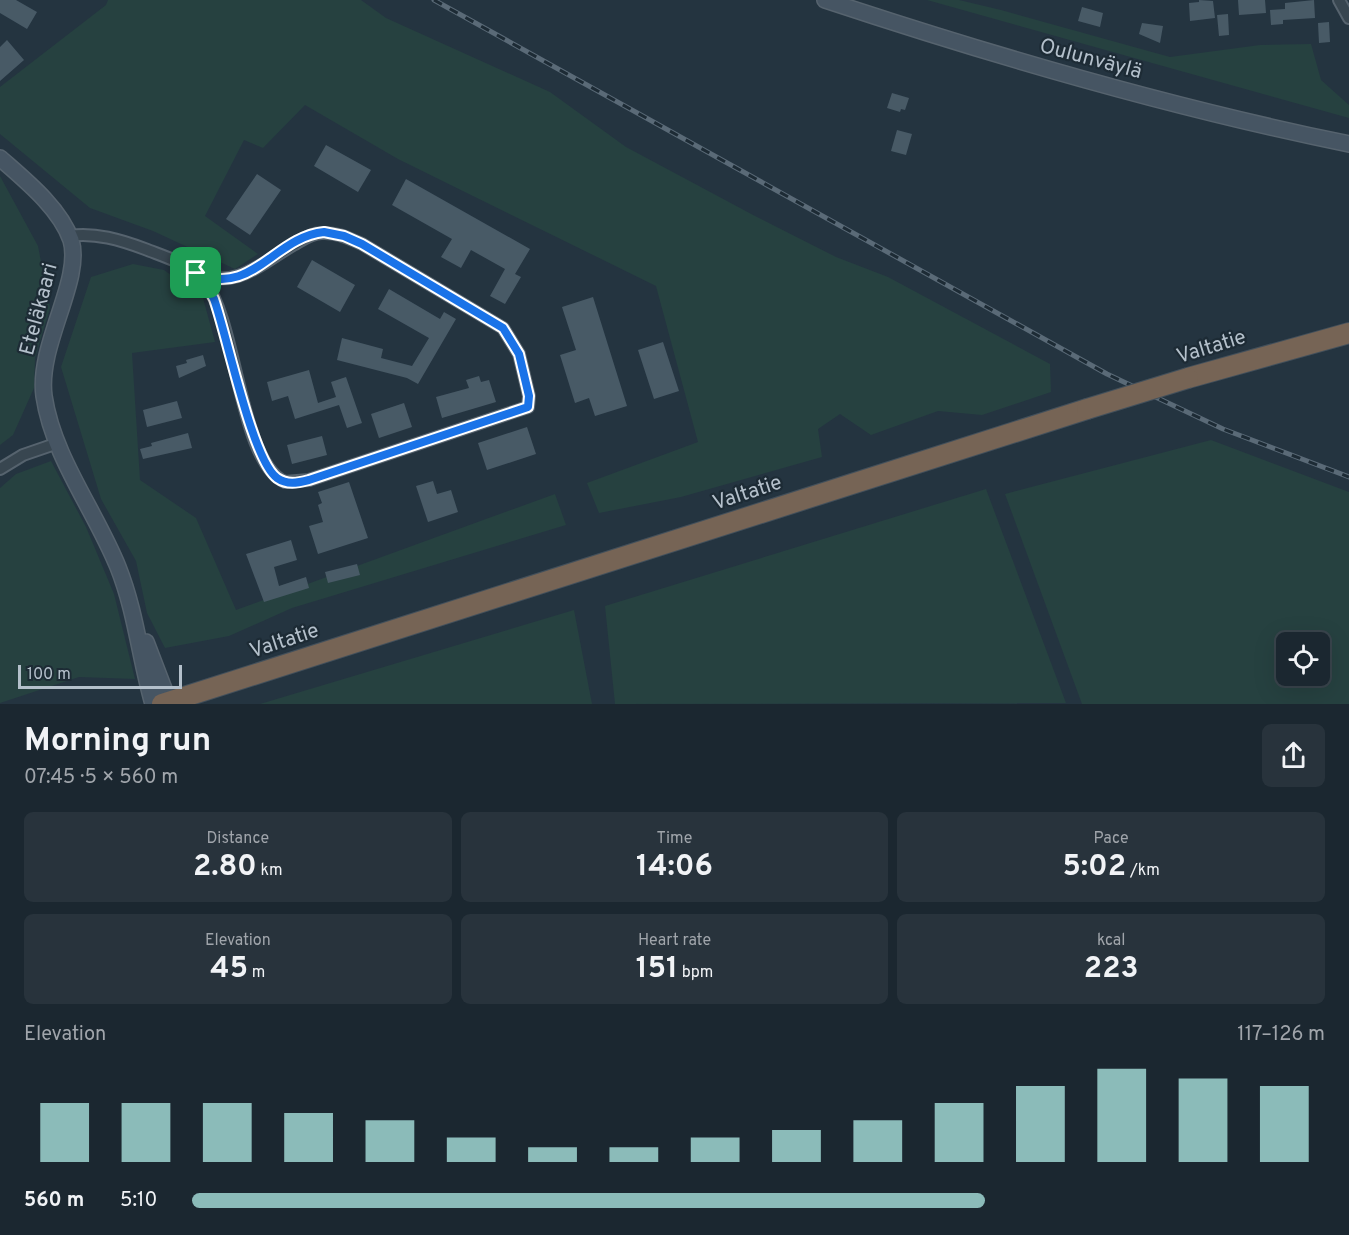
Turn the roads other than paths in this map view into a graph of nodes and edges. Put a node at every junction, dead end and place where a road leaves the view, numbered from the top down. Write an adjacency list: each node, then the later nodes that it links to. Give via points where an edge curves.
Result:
1 (825, 0): 4 (street, Oulunväylä, via 1061,72)
2 (1340, 0): 3 (street)
3 (1349, 18)
4 (1349, 144)
5 (0, 158): 6 (street, Eteläkaari, via 43,200)
6 (69, 236): 7 (street, via 119,240 171,259); 9 (street, Eteläkaari, via 72,265 43,377 46,408)
7 (196, 273): 7 (street, via 208,287 217,308 258,450 270,471 285,482 309,480 528,407 519,354 503,328 344,236 324,232 307,236 238,278 210,279)
8 (1349, 333): 11 (highway, Valtatie, bridge, via 1087,409)
9 (58, 443): 10 (street, via 23,455); 11 (street, Eteläkaari, via 109,547 136,623 160,673)
10 (0, 470)
11 (161, 703)

